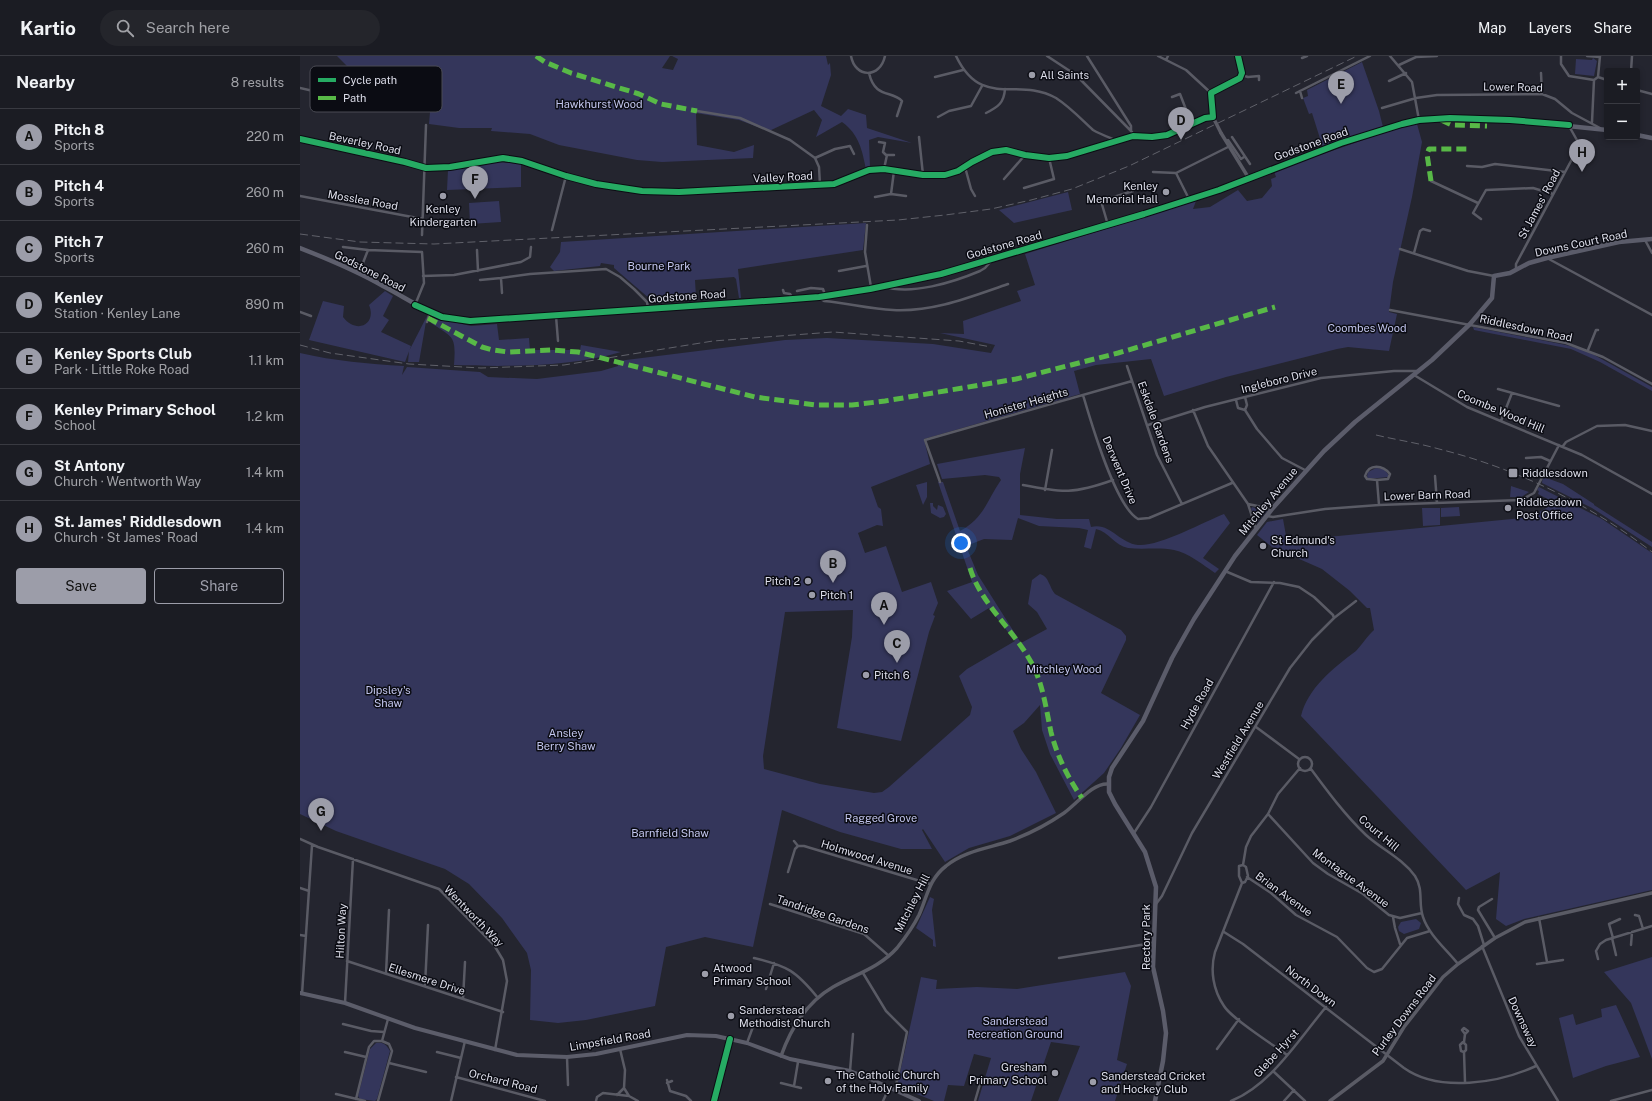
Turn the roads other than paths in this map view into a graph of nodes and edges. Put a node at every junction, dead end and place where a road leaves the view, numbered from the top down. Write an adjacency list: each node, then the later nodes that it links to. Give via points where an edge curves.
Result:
1 (851, 56): 21 (street, via 856,68)
2 (885, 56): 21 (street, via 881,68)
3 (956, 56): 19 (street)
4 (1047, 56): 56 (street, via 1076,75)
5 (1087, 56): 56 (street, via 1131,126)
6 (1158, 56): 16 (street)
7 (1168, 56): 16 (street)
8 (1238, 56): 24 (street)
9 (1370, 56): 34 (street)
10 (1390, 56): 17 (street)
11 (1437, 56): 17 (street, via 1416,57)
12 (1561, 56): 28 (street, via 1561,64 1569,76)
13 (1587, 56): 14 (street)
14 (1600, 56): 26 (street)
15 (1632, 56): 18 (street)
16 (1166, 60): 36 (street, via 1186,70)
17 (1399, 65): 22 (street)
18 (1631, 68)
19 (963, 70): 25 (street); 30 (street)
20 (1260, 72): 24 (street, via 1259,78)
21 (869, 73): 46 (street, via 878,90 899,97 902,101)
22 (1406, 73): 29 (street); 42 (street, via 1412,82)
23 (1541, 73): 38 (street)
24 (1241, 75): 36 (street, via 1238,80)
25 (934, 77)
26 (1598, 77): 27 (street); 28 (street)
27 (1604, 79)
28 (1594, 80): 50 (street)
29 (1389, 81)
30 (982, 86): 32 (street); 47 (street, via 971,106 949,111)
31 (300, 88): 33 (street)
32 (1005, 89): 45 (street, via 1002,103); 63 (street, via 1033,90 1051,96 1067,106 1094,130)
33 (310, 90)
34 (1300, 91): 37 (street); 41 (street)
35 (1640, 91): 39 (street)
36 (1211, 93): 48 (street)
37 (1296, 93)
38 (1542, 94): 42 (street, Lower Road, via 1437,95); 50 (street, Lower Road)
39 (1652, 94)
40 (1172, 97): 51 (street, via 1180,94)
41 (1302, 98)
42 (1416, 98): 43 (street, Lower Road); 49 (street)
43 (1382, 108)
44 (697, 111): 72 (street, via 740,118 783,136)
45 (986, 113)
46 (898, 116)
47 (938, 117)
48 (1214, 117): 51 (street, Valley Road); 65 (street, bridge)
49 (1419, 120): 53 (highway, Godstone Road, via 1495,119); 85 (highway, Godstone Road, via 1341,143)
50 (1592, 122): 54 (street, Lower Road)
51 (1192, 124): 57 (street, Valley Road, via 1159,137)
52 (426, 125): 77 (street)
53 (1569, 125): 54 (highway, Godstone Road); 81 (street, St James' Road, via 1579,146)
54 (1600, 128): 55 (highway, Godstone Road)
55 (1604, 129)
56 (1131, 131): 57 (street)
57 (1133, 136): 63 (street, Valley Road)
58 (1640, 136): 61 (highway)
59 (919, 137): 83 (street)
60 (1232, 137): 71 (street)
61 (1652, 138)
62 (300, 139): 77 (street, Beverley Road)
63 (1116, 140): 73 (street, Valley Road, via 1083,152)
64 (879, 142): 68 (street, via 885,143 883,152)
65 (1225, 142): 66 (street); 71 (street, via 1228,140 1241,159)
66 (1228, 147): 82 (street); 85 (street)
67 (854, 154): 72 (street, via 850,146 835,149)
68 (886, 155): 70 (street); 78 (street)
69 (1025, 155): 73 (street, Valley Road); 75 (street, Valley Road, via 1006,150 992,152); 86 (street)
70 (894, 156)
71 (1244, 157): 74 (street)
72 (815, 158): 88 (street, via 819,167)
73 (1049, 158): 89 (street, via 1054,179)
74 (1250, 164)
75 (965, 166): 83 (street, Valley Road, via 953,173); 96 (street)
76 (1467, 166): 81 (street, via 1482,167 1495,164)
77 (426, 168): 84 (street, Valley Road, via 450,167 503,158 522,161); 99 (street)
78 (884, 169): 79 (street, Valley Road); 88 (street, Valley Road, via 869,170 834,184)
79 (894, 171): 83 (street, Valley Road); 91 (street)
80 (1153, 172): 82 (street)
81 (1565, 172): 92 (street, St James' Road)
82 (1176, 173): 97 (street)
83 (923, 175)
84 (566, 176): 88 (street, Valley Road, via 624,189 661,192 730,190 796,184); 103 (street)
85 (1248, 177): 97 (highway, Godstone Road)
86 (1004, 179)
87 (1431, 181): 98 (street)
88 (820, 185)
89 (1024, 188)
90 (1133, 191): 102 (street, via 1102,201)
91 (892, 194): 94 (street); 95 (street)
92 (1553, 194): 98 (street, via 1533,188 1486,190); 119 (street, St James' Road, via 1516,264)
93 (300, 196): 99 (street, Mosslea Road)
94 (875, 196)
95 (906, 196)
96 (975, 196)
97 (1189, 200): 102 (highway, Godstone Road)
98 (1478, 204): 100 (street, via 1473,213)
99 (423, 219): 105 (street)
100 (1481, 219)
101 (867, 224): 118 (street, via 864,248)
102 (1108, 225): 117 (highway, Godstone Road)
103 (552, 230)
104 (1430, 231): 114 (street, via 1420,231)
105 (422, 235)
106 (1652, 239): 107 (main road, Downs Court Road)
107 (1644, 240): 115 (street); 116 (main road, Downs Court Road, via 1618,242)
108 (343, 246): 112 (street)
109 (300, 248): 122 (highway, Godstone Road)
110 (531, 248): 120 (street, via 532,254 528,260)
111 (1400, 249): 114 (street, Downs Court Road)
112 (368, 250): 122 (street); 123 (street, via 422,252)
113 (477, 250): 120 (street)
114 (1414, 253): 124 (street, Downs Court Road, via 1468,271)
115 (1652, 253)
116 (1547, 258): 119 (main road, Downs Court Road); 141 (street)
117 (992, 259): 128 (highway, Godstone Road, via 930,277); 128 (street, Godstone Road, via 980,271 930,286 899,290)
118 (866, 266): 121 (street); 129 (street)
119 (1516, 270): 124 (main road, Downs Court Road)
120 (478, 271): 123 (street)
121 (839, 271)
122 (359, 273): 136 (highway, Godstone Road)
123 (423, 276): 136 (street, via 424,285)
124 (1494, 276): 145 (main road, Mitchley Avenue, via 1492,298)
125 (501, 278): 126 (street); 132 (street); 137 (street, via 606,269 634,289 647,302)
126 (480, 280)
127 (1008, 284): 134 (street, via 945,306 920,309 893,310 822,301)
128 (883, 286): 129 (highway, Godstone Road)
129 (870, 289): 133 (highway, Godstone Road)
130 (783, 290): 135 (street)
131 (797, 290): 133 (street, via 823,289)
132 (502, 293)
133 (826, 296): 134 (highway, Godstone Road)
134 (819, 297): 135 (highway, Godstone Road)
135 (793, 299): 137 (highway, Godstone Road)
136 (415, 305): 140 (highway, Godstone Road)
137 (648, 309): 143 (highway, Godstone Road)
138 (1390, 310): 145 (street, Riddlesdown Road)
139 (300, 312): 142 (street)
140 (430, 312): 143 (highway, Godstone Road, via 442,317 470,321); 144 (street)
141 (1652, 315)
142 (311, 316)
143 (556, 316): 147 (street)
144 (427, 322)
145 (1470, 324): 148 (street, Riddlesdown Road, via 1566,343); 150 (main road, Mitchley Avenue)
146 (1596, 330): 148 (street)
147 (558, 340)
148 (1588, 350): 152 (street, Riddlesdown Road)
149 (1127, 366): 151 (street, Eskdale Gardens)
150 (1416, 373): 156 (street, Ingleboro Drive, via 1411,370 1321,378); 161 (street, Coombe Wood Hill, via 1467,408); 169 (main road, Mitchley Avenue, via 1347,429)
151 (1132, 381): 155 (street, Honister Heights); 162 (street, Eskdale Gardens)
152 (1652, 384)
153 (1498, 389): 154 (street)
154 (1512, 393): 158 (street); 161 (street)
155 (1083, 395): 171 (street, Derwent Drive); 173 (street, Honister Heights, via 925,440)
156 (1245, 397): 157 (street, Ingleboro Drive); 160 (street)
157 (1236, 400): 159 (street, Ingleboro Drive); 160 (street, via 1238,408)
158 (1559, 406)
159 (1193, 410): 162 (street, Ingleboro Drive); 174 (street, via 1208,446)
160 (1245, 410): 169 (street, via 1257,429 1282,458)
161 (1501, 421): 164 (street, Coombe Wood Hill)
162 (1148, 425): 179 (street, Eskdale Gardens, via 1157,455)
163 (1652, 431): 165 (street, via 1625,426 1597,426)
164 (1559, 445): 165 (street, Coombe Wood Hill); 168 (street, Lower Barn Road)
165 (1563, 446): 177 (street, Coombe Wood Hill)
166 (1052, 450): 176 (street)
167 (1526, 458): 168 (street, via 1541,457)
168 (1550, 461): 178 (street, Lower Barn Road, via 1534,493 1522,500)
169 (1305, 470): 182 (main road, Mitchley Avenue)
170 (1435, 476): 178 (street)
171 (1113, 480): 176 (street, via 1080,491); 179 (street, Derwent Drive, via 1129,512 1138,519 1149,518)
172 (1377, 480): 172 (street, via 1367,479 1366,473 1370,469 1380,467 1390,474 1388,479); 181 (street)
173 (940, 482)
174 (1232, 483): 179 (street, Derwent Drive); 180 (street)
175 (1023, 485): 176 (street)
176 (1045, 490)
177 (1652, 494)
178 (1437, 503): 181 (street, Lower Barn Road)
179 (1182, 504)
180 (1248, 504): 182 (street); 184 (street)
181 (1378, 505): 183 (street, Lower Barn Road)
182 (1272, 509): 183 (main road, Mitchley Avenue)
183 (1266, 516): 184 (main road, Mitchley Avenue)
184 (1256, 529): 185 (main road, Mitchley Avenue)
185 (1224, 571): 186 (street, via 1251,582); 193 (main road, Mitchley Avenue, via 1172,658 1143,721 1112,768)
186 (1274, 582): 188 (street, via 1289,584 1308,592); 195 (street, Hyde Road, via 1151,808)
187 (1356, 601): 188 (street, Westfield Avenue)
188 (1334, 618): 189 (street, Westfield Avenue, via 1301,652)
189 (1256, 727): 190 (street, Court Hill); 212 (street, Westfield Avenue, via 1192,833)
190 (1299, 759): 191 (street); 192 (street, Court Hill, via 1309,758)
191 (1300, 768): 192 (street); 194 (street, Brian Avenue, via 1277,796)
192 (1311, 769): 214 (street, Court Hill, via 1356,826 1414,875 1421,890)
193 (1108, 784): 195 (main road, Rectory Park, via 1109,792); 204 (street, Mitchley Hill, via 1098,785 1064,813 1034,830 1013,840 955,859 941,870)
194 (1268, 814): 201 (street, Brian Avenue, via 1249,839); 216 (street, Montague Avenue, via 1313,863 1364,894)
195 (1133, 834): 212 (main road, Rectory Park, via 1145,852 1152,871 1156,887)
196 (300, 839): 198 (street, Wentworth Way)
197 (794, 841): 199 (street)
198 (312, 845): 200 (street, Wentworth Way); 207 (street)
199 (798, 846): 202 (street); 204 (street, Holmwood Avenue)
200 (353, 859): 239 (street, Hilton Way); 254 (street, Wentworth Way, via 434,887 454,903 494,945 503,960 507,982)
201 (1243, 865): 203 (street, Brian Avenue, via 1247,868); 205 (street, Brian Avenue, via 1239,866 1238,870)
202 (788, 872)
203 (1247, 877): 205 (street, Brian Avenue); 230 (street, Brian Avenue, via 1271,893 1296,915 1339,938 1371,971 1381,970)
204 (930, 884): 234 (street, Mitchley Hill, via 912,926)
205 (1242, 884): 223 (street, Brian Avenue)
206 (300, 888): 207 (street)
207 (309, 891): 226 (street)
208 (1652, 893): 217 (street, Purley Downs Road)
209 (1459, 898): 232 (street, Downsway, via 1458,904 1464,915 1473,919 1478,926)
210 (1492, 899): 227 (street, via 1478,910)
211 (770, 904): 234 (street, Tandridge Gardens, via 864,934)
212 (1156, 904): 229 (main road, Rectory Park)
213 (389, 910): 246 (street)
214 (1422, 913): 216 (street, Montague Avenue); 222 (street, Court Hill)
215 (1635, 915): 221 (street, via 1639,916)
216 (1393, 917): 230 (street, Montague Avenue)
217 (1539, 918): 227 (street, Purley Downs Road, via 1518,924); 241 (street)
218 (1620, 919): 228 (street, via 1609,924)
219 (428, 925): 247 (street)
220 (1652, 926): 221 (street)
221 (1643, 928): 224 (street)
222 (1430, 931): 230 (street, via 1410,936); 243 (street, Court Hill)
223 (1224, 932): 253 (street, North Down); 256 (street, Brian Avenue, via 1214,958 1214,983 1224,1006)
224 (1632, 932): 228 (street); 231 (street)
225 (300, 935): 226 (street)
226 (306, 936): 249 (street)
227 (1495, 938): 232 (street, Purley Downs Road)
228 (1612, 938): 233 (street); 237 (street, via 1597,948 1595,954)
229 (1153, 943): 236 (street); 313 (main road, Rectory Park, via 1153,967 1164,1011 1166,1033)
230 (1400, 944)
231 (1631, 945)
232 (1483, 946): 243 (street, Purley Downs Road); 281 (street, Downsway, via 1517,1030)
233 (1616, 955)
234 (889, 956): 245 (street, Mitchley Hill)
235 (754, 958): 242 (street)
236 (1060, 958)
237 (1598, 959)
238 (1563, 960): 241 (street)
239 (347, 961): 246 (street, Ellesmere Drive); 252 (street, Hilton Way)
240 (464, 962): 251 (street)
241 (1546, 962): 244 (street)
242 (774, 963): 248 (street); 250 (street, via 796,973)
243 (1458, 964): 274 (street, Purley Downs Road, via 1443,977 1417,1009)
244 (1537, 964)
245 (863, 973): 250 (street, Mitchley Hill, via 833,987); 295 (street, via 886,1011 906,1031)
246 (386, 974): 247 (street, Ellesmere Drive)
247 (425, 986): 251 (street, Ellesmere Drive)
248 (766, 989)
249 (301, 994): 252 (main road, Limpsfield Road)
250 (818, 998): 275 (street, Mitchley Hill, via 796,1023)
251 (463, 999): 254 (street, Ellesmere Drive)
252 (345, 1003): 255 (main road, Limpsfield Road)
253 (1326, 1008): 273 (street, Glebe Hyrst); 274 (street, North Down)
254 (503, 1012): 269 (street, Wentworth Way)
255 (388, 1019): 259 (street); 264 (main road, Limpsfield Road)
256 (1240, 1019): 268 (street); 273 (street, Brian Avenue)
257 (746, 1020): 266 (street, via 754,1024)
258 (348, 1021): 259 (street, via 345,1024)
259 (384, 1032): 263 (street)
260 (853, 1034): 282 (street)
261 (1465, 1034): 265 (street)
262 (730, 1039): 266 (main road, Limpsfield Road); 267 (main road, Limpsfield Road, via 708,1035 687,1036); 309 (street)
263 (382, 1041): 276 (street, via 374,1041); 280 (street, via 389,1044 392,1051)
264 (464, 1041): 269 (main road, Limpsfield Road); 278 (street, Orchard Road)
265 (1464, 1042): 272 (street); 272 (street, via 1460,1045 1461,1051)
266 (747, 1043): 275 (main road, Limpsfield Road)
267 (620, 1049): 277 (main road, Limpsfield Road); 292 (street, via 625,1070)
268 (1217, 1049)
269 (495, 1050): 277 (main road, Limpsfield Road, via 518,1055)
270 (345, 1052): 276 (street)
271 (437, 1052): 278 (street)
272 (1464, 1052): 288 (street)
273 (1287, 1055): 283 (street, Glebe Hyrst)
274 (1388, 1055): 288 (street, North Down, via 1420,1078); 317 (street, Purley Downs Road, via 1369,1073)
275 (781, 1056): 279 (main road, Limpsfield Road)
276 (366, 1057): 301 (street)
277 (567, 1057): 290 (street)
278 (461, 1058): 285 (street, Orchard Road)
279 (798, 1062): 282 (main road, Limpsfield Road); 291 (street)
280 (389, 1063): 284 (street); 303 (street)
281 (1536, 1066): 288 (street, North Down, via 1506,1077); 318 (street, Downsway)
282 (850, 1071): 294 (main road, Limpsfield Road)
283 (1273, 1071): 296 (street); 314 (street, Glebe Hyrst, via 1256,1087)
284 (426, 1072)
285 (456, 1077): 304 (street, Orchard Road); 305 (street, Orchard Road)
286 (982, 1077): 312 (street)
287 (672, 1081): 308 (street, via 667,1082 670,1090)
288 (1465, 1082)
289 (781, 1083): 291 (street)
290 (568, 1085)
291 (794, 1086): 293 (street)
292 (624, 1088): 299 (street); 300 (street)
293 (801, 1088)
294 (890, 1088): 295 (main road, Limpsfield Road); 310 (street)
295 (895, 1090): 311 (main road, Limpsfield Road)
296 (1294, 1090): 315 (street); 316 (street)
297 (1652, 1090): 319 (street)
298 (336, 1094): 301 (street)
299 (617, 1095): 300 (street); 306 (street, via 603,1093)
300 (629, 1096): 307 (street)
301 (356, 1099): 302 (street)
302 (365, 1101)
303 (378, 1101)
304 (451, 1101)
305 (545, 1101)
306 (596, 1101)
307 (638, 1101)
308 (692, 1101)
309 (714, 1101)
310 (884, 1101)
311 (920, 1101)
312 (975, 1101)
313 (1156, 1101)
314 (1231, 1101)
315 (1284, 1101)
316 (1305, 1101)
317 (1330, 1101)
318 (1558, 1101)
319 (1611, 1101)

